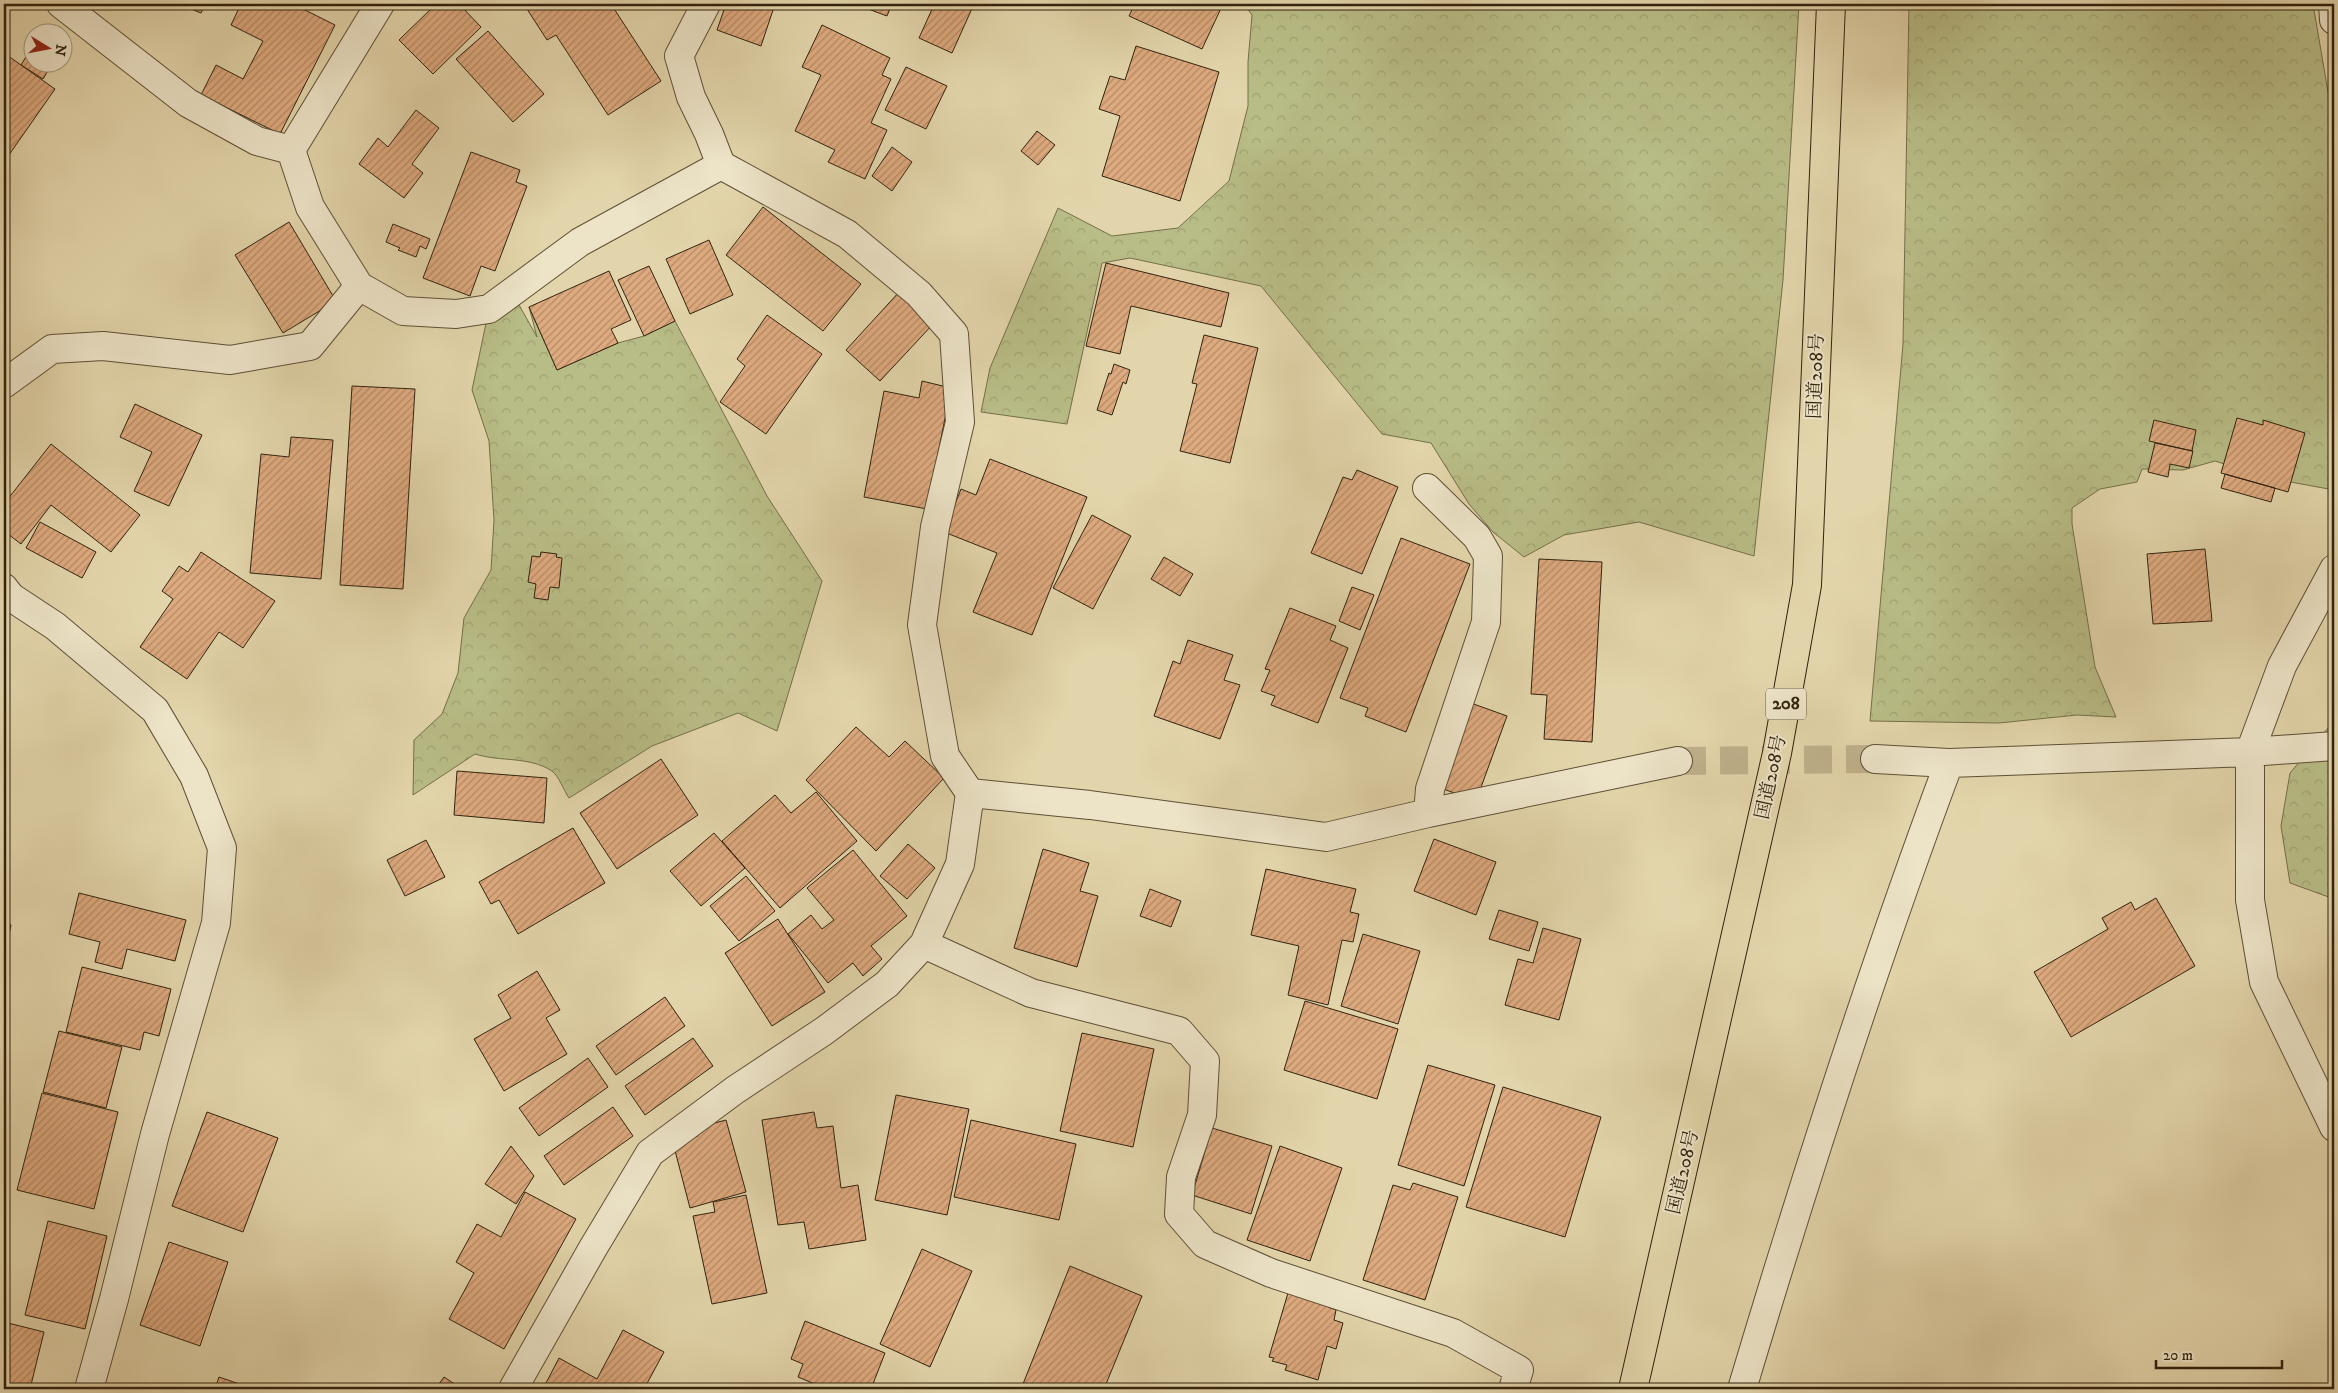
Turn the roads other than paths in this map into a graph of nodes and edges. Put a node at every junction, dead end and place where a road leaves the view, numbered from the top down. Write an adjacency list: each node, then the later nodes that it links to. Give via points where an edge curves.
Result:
1 (61, 4): 7 (street, via 188,103 257,141)
2 (380, 4): 7 (street)
3 (706, 4): 8 (street, via 679,56 691,97)
4 (1831, 4): 26 (highway, 国道208号 / 208, via 1807,585 1777,753)
5 (2333, 4): 6 (street)
6 (2334, 20)
7 (291, 150): 9 (street, via 310,207)
8 (721, 165): 9 (street, via 580,242 489,309 456,314 403,311); 19 (street, via 847,234 919,294 954,334 960,422 935,527 922,625 945,756)
9 (359, 286): 10 (street, via 310,346 230,360 103,346 52,349)
10 (4, 384)
11 (1427, 488): 20 (street, via 1477,537 1488,556 1486,622 1430,789)
12 (2334, 569): 15 (street, via 2282,666)
13 (4, 588): 23 (street, via 11,597 55,626 155,710 194,776 222,848 216,923 155,1134)
14 (2334, 746): 15 (street)
15 (2250, 752): 18 (street); 22 (street, via 2250,900 2264,982)
16 (1875, 759): 18 (street)
17 (1678, 761): 20 (street)
18 (1949, 763): 27 (street, via 1852,1036)
19 (970, 793): 20 (street, via 1090,805 1326,837); 21 (street, via 960,864)
20 (1428, 813)
21 (924, 944): 24 (street, via 887,984 824,1032 735,1090 650,1153); 25 (street, via 1031,993 1179,1031 1205,1061 1202,1115 1181,1177 1179,1214 1205,1244 1271,1273 1454,1333 1519,1370)
22 (2334, 1127)
23 (89, 1389)
24 (513, 1389)
25 (1513, 1389)
26 (1633, 1389)
27 (1742, 1389)

